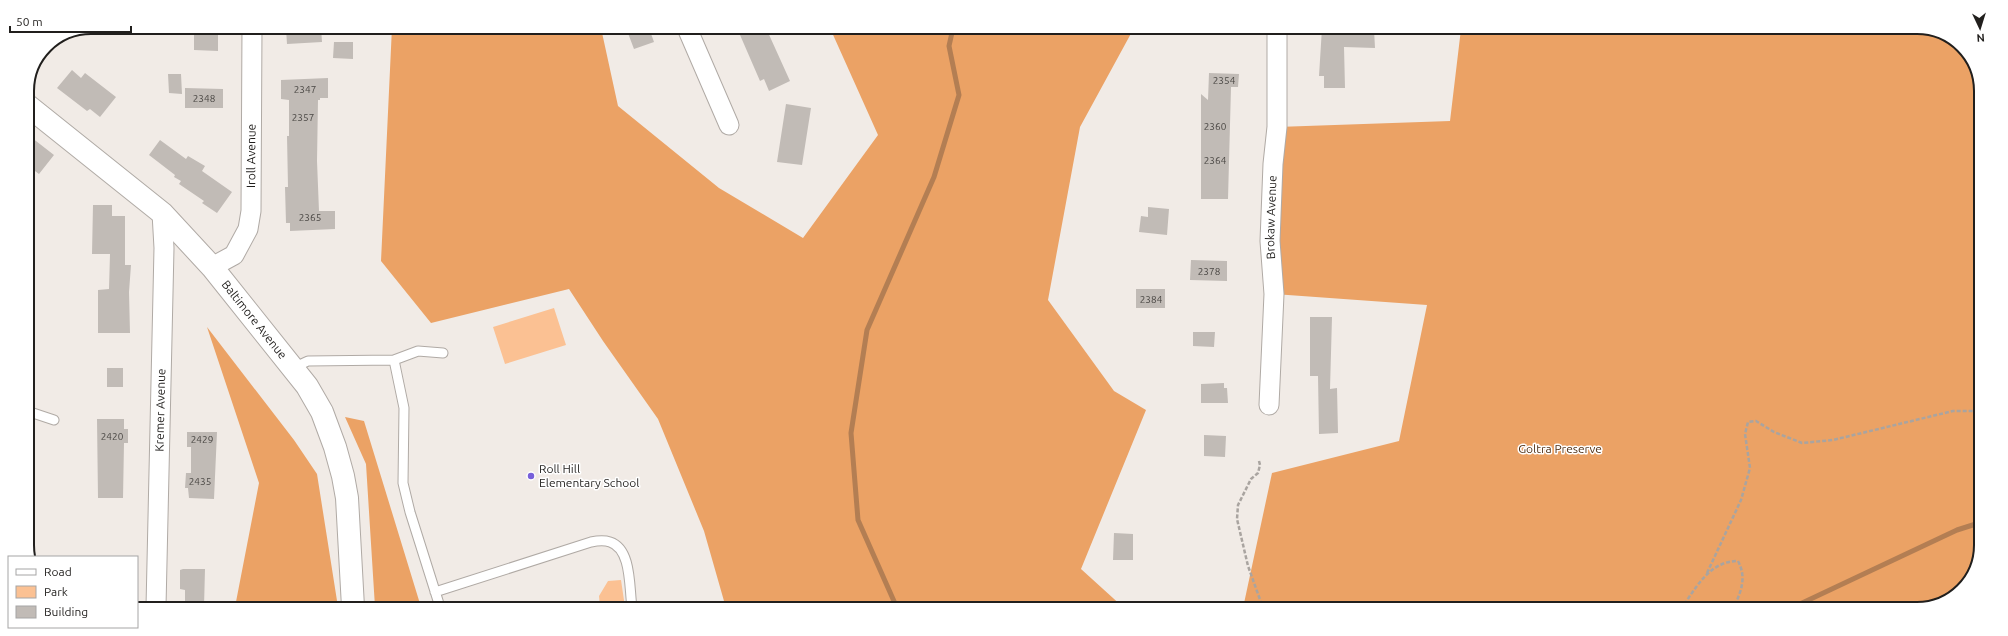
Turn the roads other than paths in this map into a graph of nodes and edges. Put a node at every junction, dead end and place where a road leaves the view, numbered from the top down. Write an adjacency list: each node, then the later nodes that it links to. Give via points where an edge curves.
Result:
1 (252, 34): 7 (street, Iroll Avenue, via 251,211 248,229 234,255)
2 (690, 34): 5 (street)
3 (1276, 34): 11 (street, Brokaw Avenue, via 1277,127 1270,241 1274,294)
4 (34, 111): 6 (street, Baltimore Avenue)
5 (729, 125)
6 (162, 213): 7 (street, Baltimore Avenue); 15 (street, Kremer Avenue, via 164,248)
7 (212, 267): 10 (street, Baltimore Avenue)
8 (443, 353): 9 (lane, via 418,351)
9 (394, 360): 10 (lane, via 308,361); 14 (lane, via 404,408 403,483)
10 (293, 368): 16 (street, Baltimore Avenue, via 322,412 343,476 347,498)
11 (1269, 405)
12 (34, 413): 13 (lane)
13 (54, 420)
14 (435, 592): 17 (lane); 18 (lane, via 591,542 609,541 618,546 626,558)
15 (156, 602)
16 (353, 602)
17 (438, 602)
18 (631, 602)

